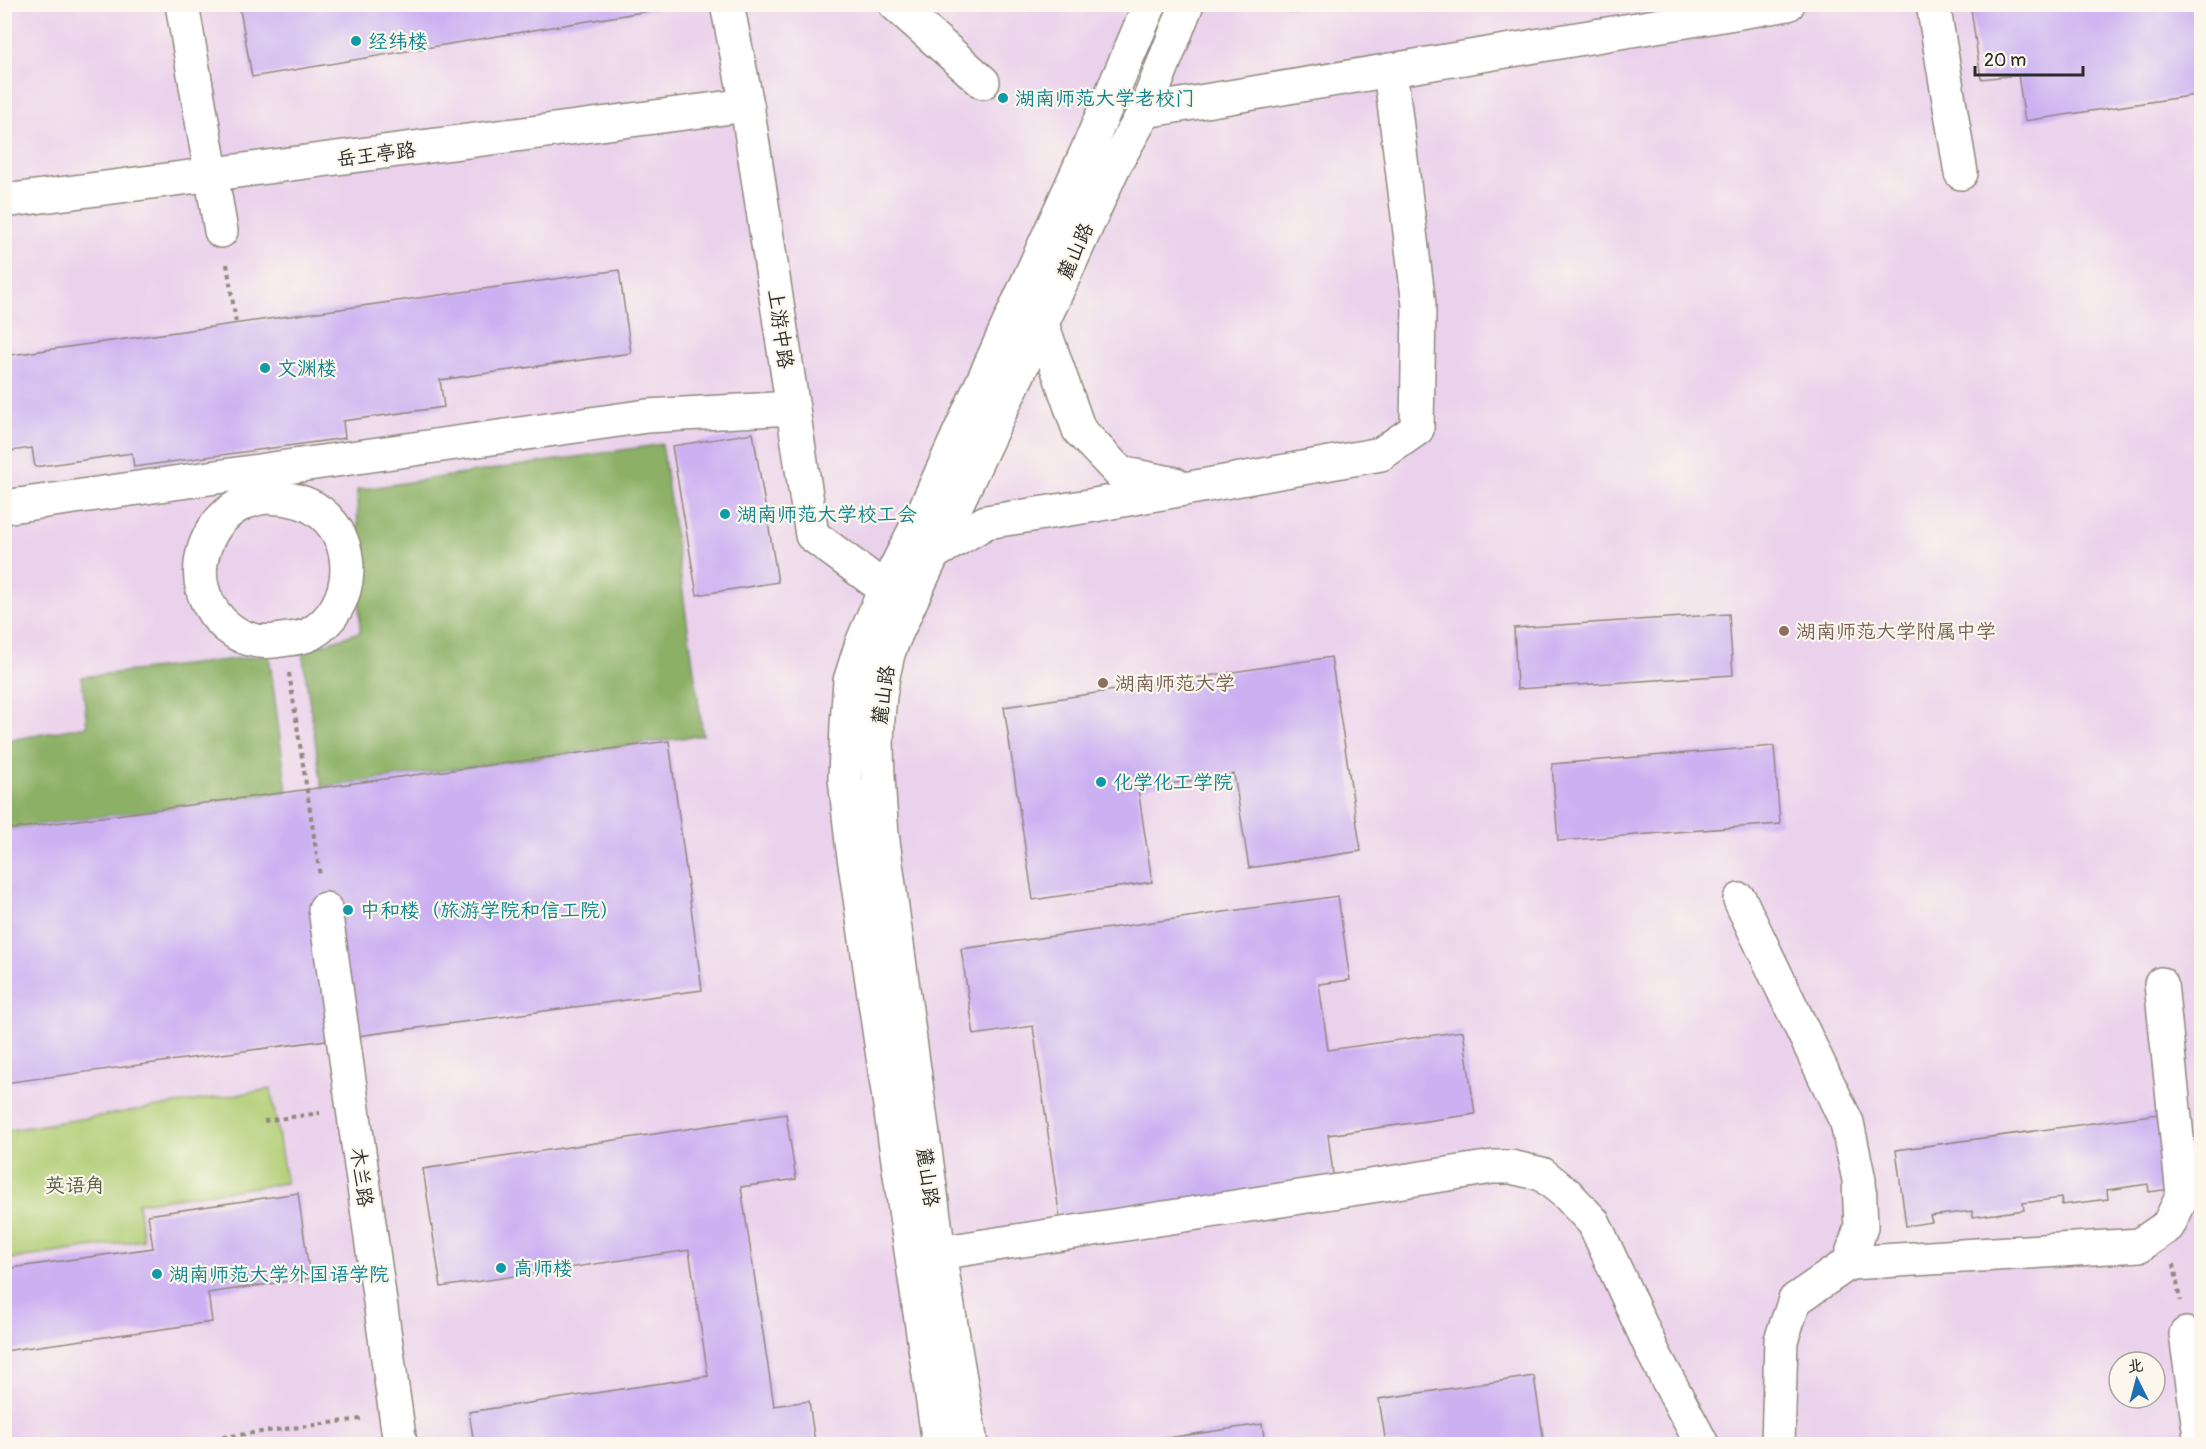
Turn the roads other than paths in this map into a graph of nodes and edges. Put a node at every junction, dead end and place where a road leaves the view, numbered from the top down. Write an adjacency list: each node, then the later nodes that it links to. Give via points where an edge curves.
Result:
1 (182, 4): 13 (main road)
2 (728, 4): 10 (main road, 上游中路)
3 (895, 4): 9 (main road)
4 (1150, 4): 22 (main road, 麓山路, via 940,476)
5 (1187, 4): 11 (main road, 麓山路)
6 (1788, 4): 8 (main road)
7 (1933, 4): 12 (main road)
8 (1390, 70): 11 (main road); 19 (main road, via 1419,305 1417,429 1381,454)
9 (983, 82)
10 (747, 105): 13 (main road, 岳王亭路); 17 (main road, 上游中路)
11 (1145, 111): 16 (main road, 麓山路, via 1114,166)
12 (1961, 173)
13 (212, 176): 14 (main road, 岳王亭路); 15 (main road)
14 (4, 201)
15 (221, 231)
16 (1042, 324): 19 (main road, via 1079,430 1119,473); 21 (main road, 麓山路)
17 (793, 408): 18 (main road, via 647,416); 22 (main road, 上游中路, via 812,535)
18 (264, 483): 18 (main road, via 224,516 210,534 201,556 200,579 207,602 220,621 239,635 261,643 309,635 329,620 343,598 348,574 345,549 333,526 315,508); 20 (main road)
19 (1192, 488): 21 (main road, via 986,522)
20 (4, 507)
21 (934, 553): 22 (main road, 麓山路)
22 (897, 598): 26 (main road, 麓山路, via 877,705 876,768); 31 (main road, 麓山路, via 862,643 850,681 845,778)
23 (1740, 900): 27 (main road, via 1847,1123 1859,1180 1862,1227)
24 (325, 909): 29 (main road, 木兰路)
25 (2161, 984): 27 (main road, via 2184,1195 2168,1226 2140,1245)
26 (939, 1253): 32 (main road, 麓山路); 33 (main road, via 1493,1167 1542,1174 1594,1223 1654,1354)
27 (1849, 1263): 34 (main road, via 1795,1300 1781,1340)
28 (2186, 1334): 30 (main road)
29 (397, 1429)
30 (2201, 1443)
31 (939, 1444)
32 (971, 1444)
33 (1702, 1444)
34 (1778, 1444)

